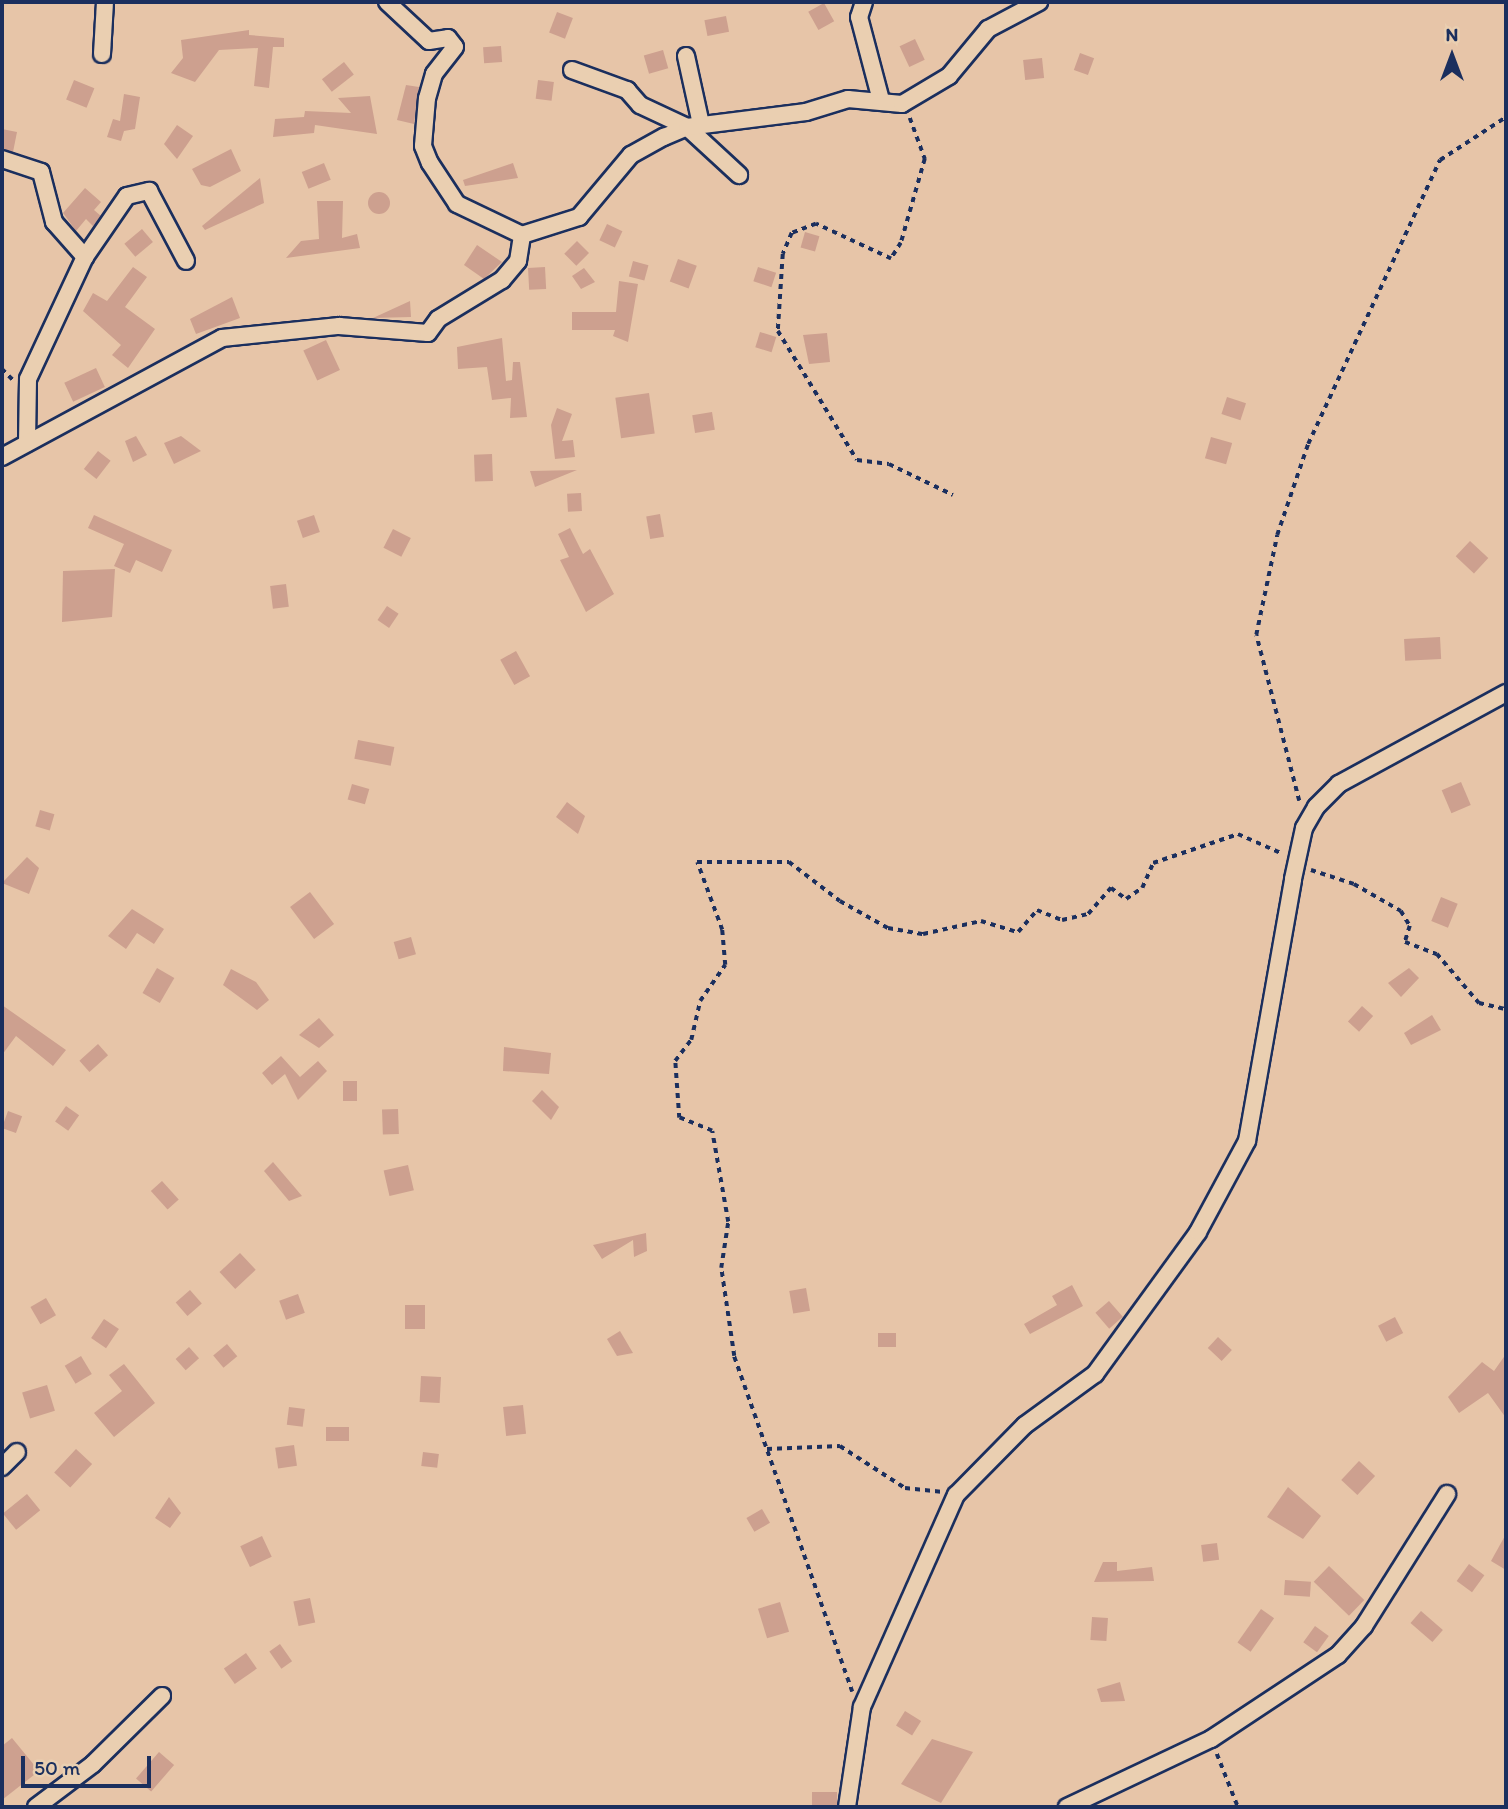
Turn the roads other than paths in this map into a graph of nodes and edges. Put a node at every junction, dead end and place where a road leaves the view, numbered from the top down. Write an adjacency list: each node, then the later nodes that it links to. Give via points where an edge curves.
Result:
1 (106, 2): 5 (street)
2 (387, 2): 12 (street, via 429,41 448,38 455,47 434,74 427,98 423,146 430,163 457,204)
3 (864, 2): 8 (street, via 859,17)
4 (1039, 2): 8 (street, via 988,29 949,76 902,104)
5 (102, 54)
6 (685, 56): 9 (street)
7 (572, 70): 9 (street, via 626,90 640,105)
8 (881, 100): 9 (street)
9 (694, 125): 11 (street); 12 (street, via 631,155 579,217)
10 (2, 159): 13 (street, via 41,172 54,222)
11 (739, 175)
12 (522, 235): 15 (street, via 518,261 502,280 419,337 400,327 339,326 222,338)
13 (85, 257): 14 (street, via 127,196 149,191); 15 (street, via 28,379)
14 (186, 261)
15 (27, 443): 16 (street)
16 (2, 457)
17 (1506, 693): 23 (street, via 1339,784 1304,828 1258,1101 1227,1183 1095,1374 1025,1425 956,1494 859,1720)
18 (17, 1452): 19 (street)
19 (2, 1466)
20 (1447, 1494): 24 (street, via 1352,1641 1211,1739)
21 (162, 1696): 22 (street, via 93,1764)
22 (36, 1807)
23 (847, 1807)
24 (1067, 1807)

